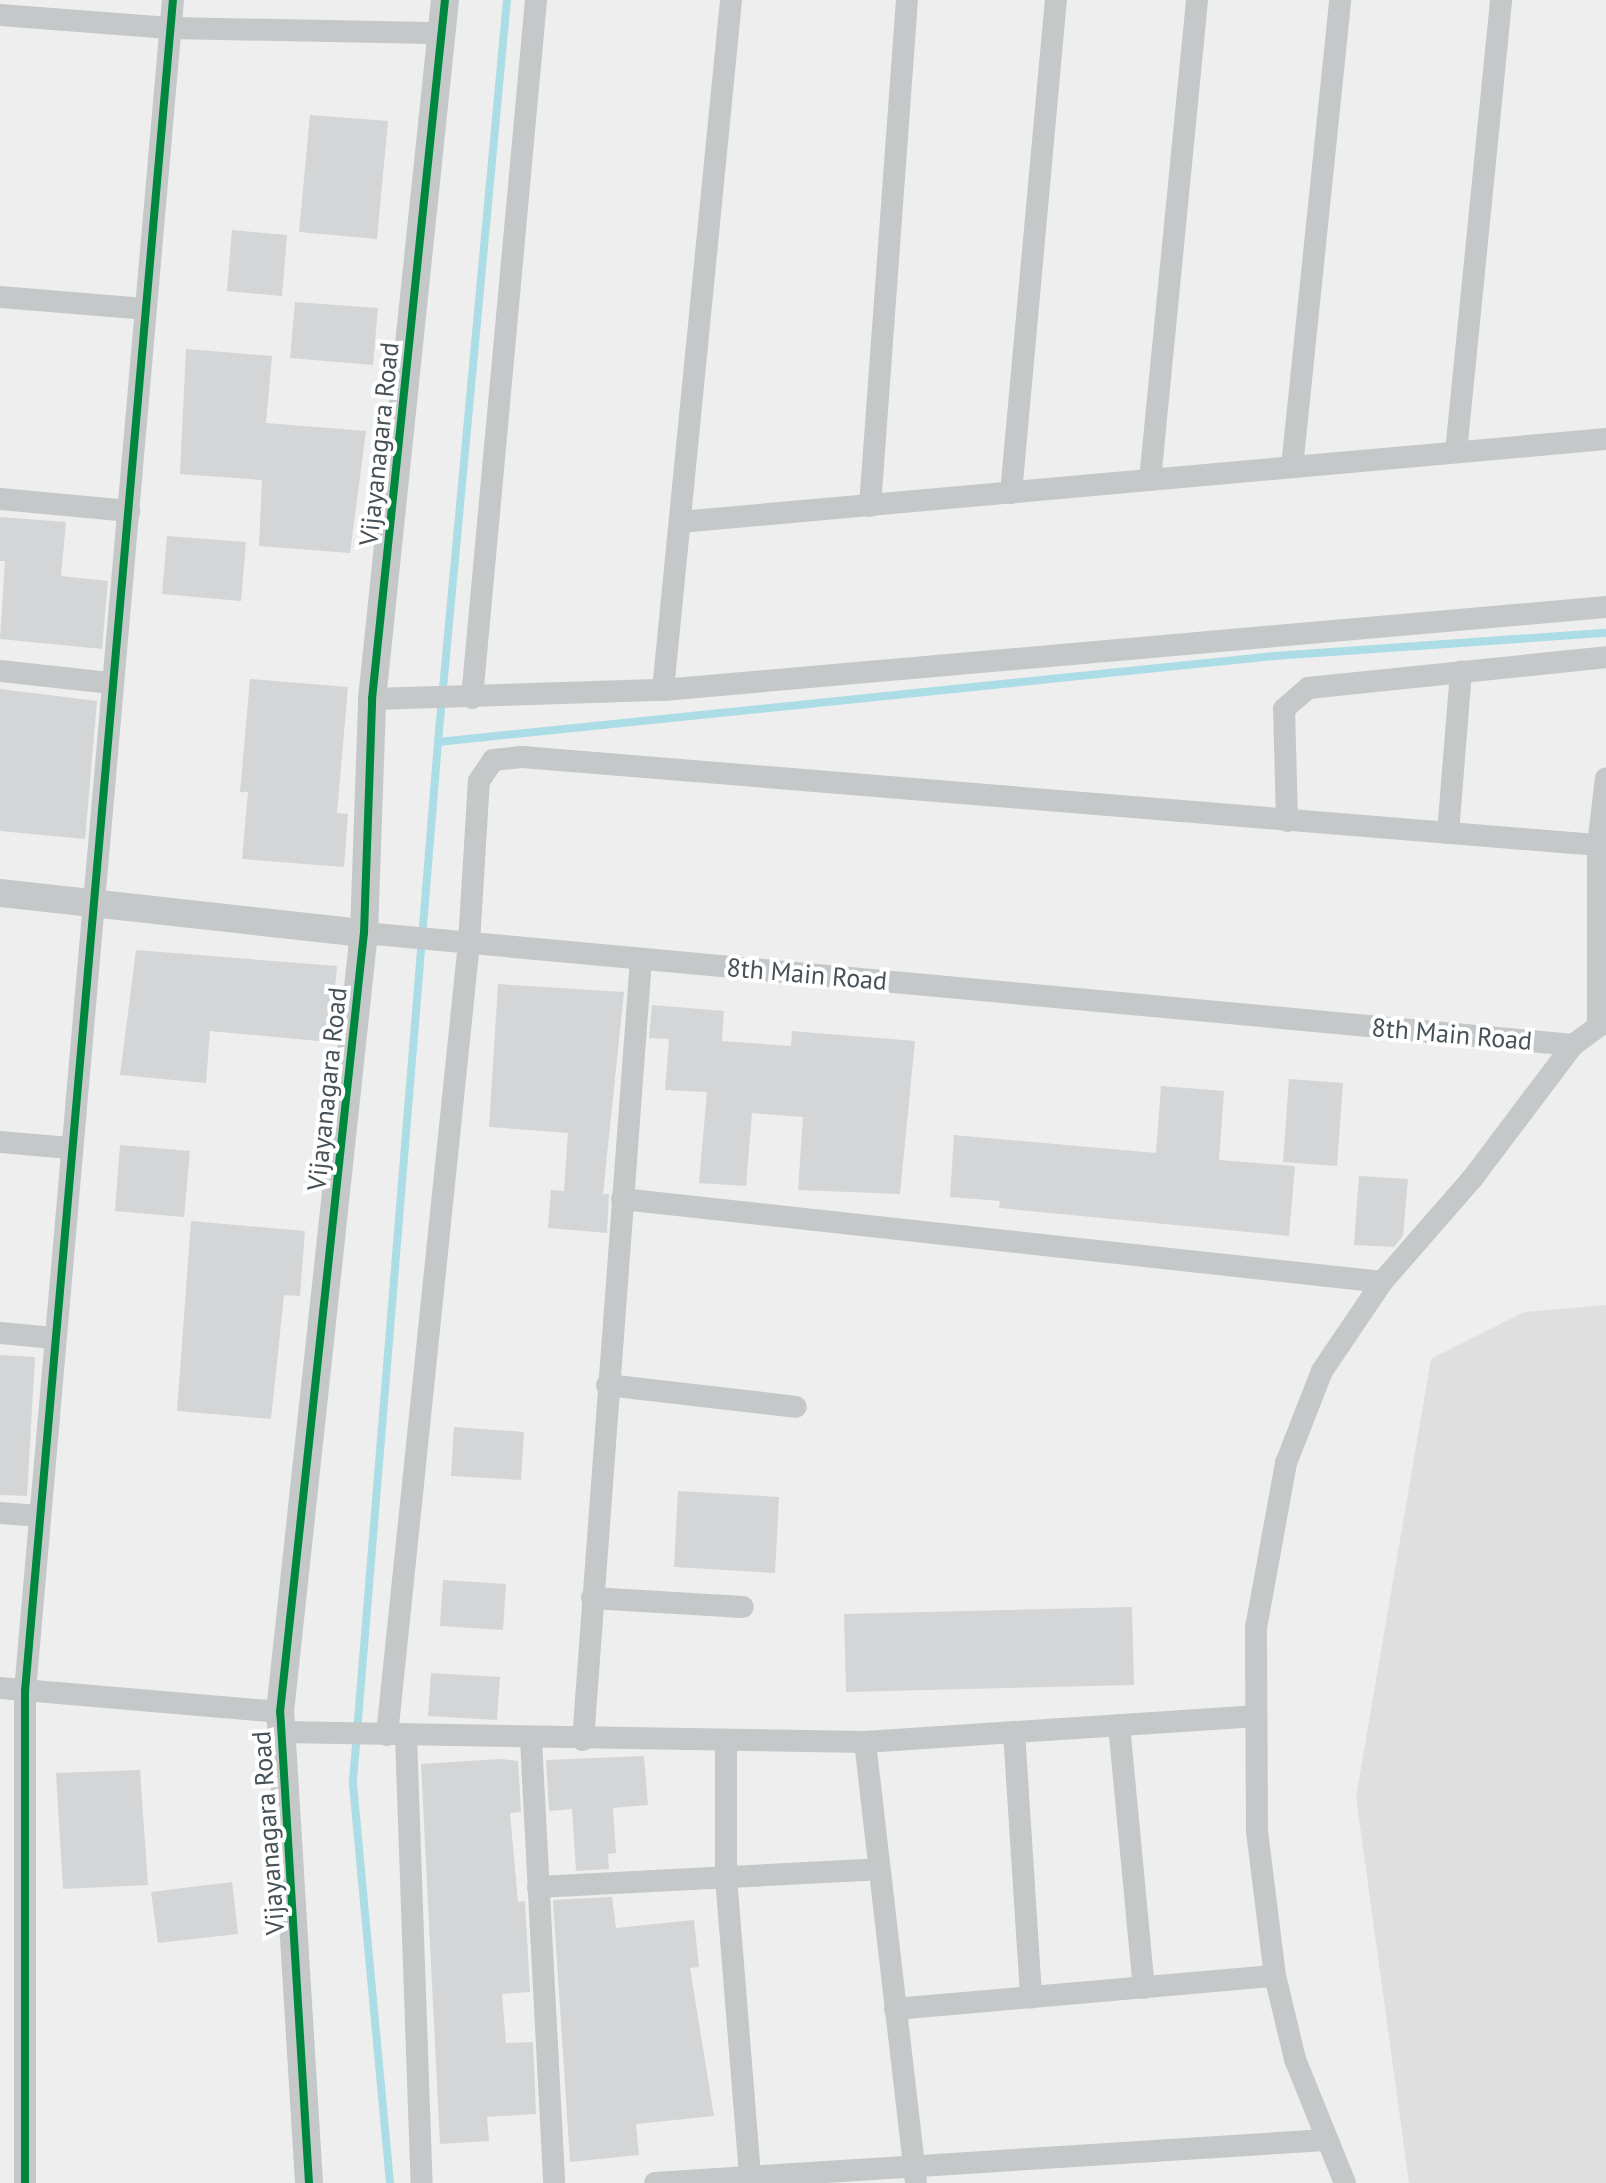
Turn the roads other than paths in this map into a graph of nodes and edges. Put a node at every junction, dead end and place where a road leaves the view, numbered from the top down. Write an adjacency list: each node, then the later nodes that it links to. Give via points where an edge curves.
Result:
1 (173, 0): 11 (street)
2 (445, 0): 12 (street, Vijayanagara Road)
3 (536, 0): 30 (street)
4 (731, 0): 23 (street)
5 (907, 0): 21 (street)
6 (1056, 0): 19 (street)
7 (1197, 0): 18 (street)
8 (1340, 0): 17 (street)
9 (1501, 0): 16 (street)
10 (0, 15): 11 (street)
11 (170, 28): 12 (street); 14 (street)
12 (442, 33): 31 (street, Vijayanagara Road)
13 (0, 297): 14 (street)
14 (145, 309): 22 (street)
15 (1606, 439): 16 (street)
16 (1456, 452): 17 (street)
17 (1292, 467): 18 (street)
18 (1150, 480): 19 (street)
19 (1011, 493): 21 (street)
20 (0, 499): 22 (street)
21 (870, 506): 23 (street)
22 (129, 511): 28 (street)
23 (680, 522): 29 (street)
24 (1606, 607): 29 (street)
25 (1606, 657): 27 (street)
26 (0, 671): 28 (street)
27 (1461, 672): 33 (street, via 1308,688 1292,697 1284,709); 34 (street)
28 (111, 683): 37 (street)
29 (663, 690): 30 (street)
30 (472, 698): 31 (street)
31 (372, 699): 38 (street, Vijayanagara Road)
32 (1606, 778): 35 (street)
33 (1287, 821): 34 (street); 39 (street, via 522,757 493,760 479,781)
34 (1448, 833): 35 (street)
35 (1598, 845): 41 (street)
36 (0, 893): 37 (street, 8th Main Road)
37 (91, 903): 38 (street, 8th Main Road); 44 (street)
38 (364, 933): 39 (street, 8th Main Road); 58 (street, Vijayanagara Road)
39 (469, 943): 40 (street, 8th Main Road); 61 (street)
40 (641, 959): 42 (street, 8th Main Road); 45 (street)
41 (1602, 1023): 42 (street)
42 (1573, 1045): 46 (street, via 1472,1179)
43 (0, 1142): 44 (street)
44 (70, 1148): 48 (street)
45 (622, 1199): 46 (street); 49 (street)
46 (1382, 1282): 57 (street, via 1322,1371 1286,1463 1256,1628)
47 (0, 1333): 48 (street)
48 (54, 1338): 52 (street)
49 (607, 1385): 50 (street); 53 (street)
50 (796, 1407)
51 (0, 1513): 52 (street)
52 (40, 1516): 56 (street)
53 (592, 1598): 54 (street); 63 (street)
54 (743, 1607)
55 (0, 1688): 56 (street)
56 (25, 1691): 58 (street); 76 (street)
57 (1254, 1716): 59 (street); 69 (street, via 1257,1831)
58 (281, 1722): 61 (street); 77 (street, Vijayanagara Road)
59 (1119, 1725): 60 (street); 70 (street)
60 (1014, 1732): 65 (street); 71 (street)
61 (396, 1736): 62 (street); 78 (street)
62 (531, 1740): 63 (street); 68 (street)
63 (583, 1740): 64 (street)
64 (726, 1741): 65 (street); 67 (street)
65 (865, 1742): 66 (street)
66 (879, 1869): 67 (street); 72 (street)
67 (726, 1877): 68 (street); 75 (street)
68 (538, 1887): 79 (street)
69 (1275, 1976): 70 (street); 73 (street, via 1295,2059)
70 (1144, 1988): 71 (street)
71 (1031, 1997): 72 (street)
72 (895, 2009): 74 (street)
73 (1326, 2140): 74 (street); 81 (street)
74 (916, 2174): 75 (street)
75 (750, 2176): 80 (street)
76 (25, 2183)
77 (309, 2183)
78 (422, 2183)
79 (554, 2183)
80 (655, 2183)
81 (1345, 2183)

